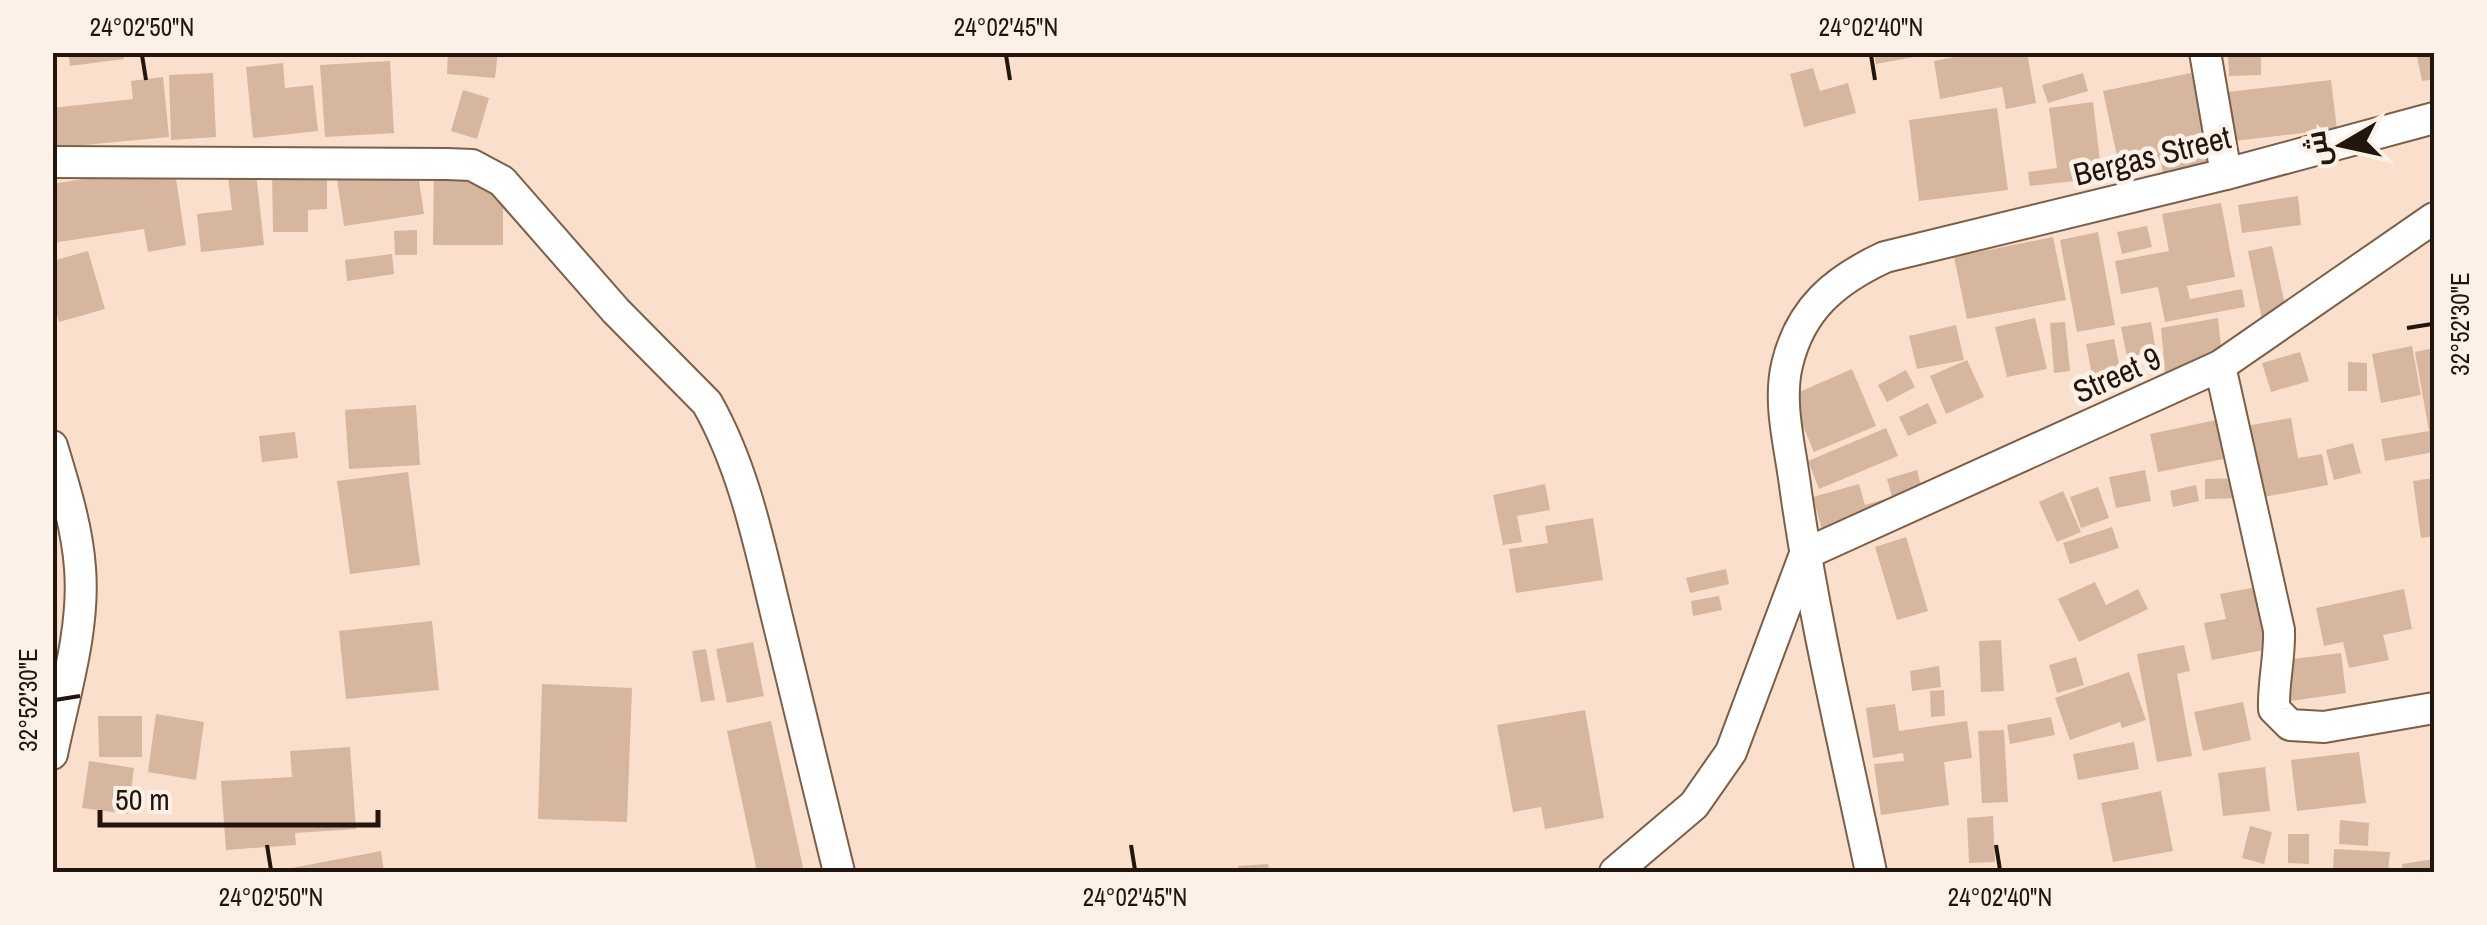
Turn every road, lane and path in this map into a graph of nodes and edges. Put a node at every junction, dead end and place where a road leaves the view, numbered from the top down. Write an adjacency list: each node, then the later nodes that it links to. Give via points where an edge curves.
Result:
1 (2205, 52): 4 (street)
2 (2434, 118): 4 (street, Bergas Street)
3 (52, 162): 11 (street, via 472,165 502,180 718,421 765,569)
4 (2226, 174): 8 (street, Bergas Street, via 1884,257 1850,273 1821,298 1799,330 1784,405)
5 (2434, 218): 6 (street, Street 9)
6 (2220, 366): 8 (street, Street 9); 9 (street, via 2279,630 2274,710 2290,725 2324,727)
7 (52, 446): 10 (street, via 81,570 76,634)
8 (1804, 554): 12 (street, via 1731,752 1694,806); 13 (street, Bergas Street)
9 (2434, 708)
10 (52, 754)
11 (840, 872)
12 (1618, 872)
13 (1870, 872)

